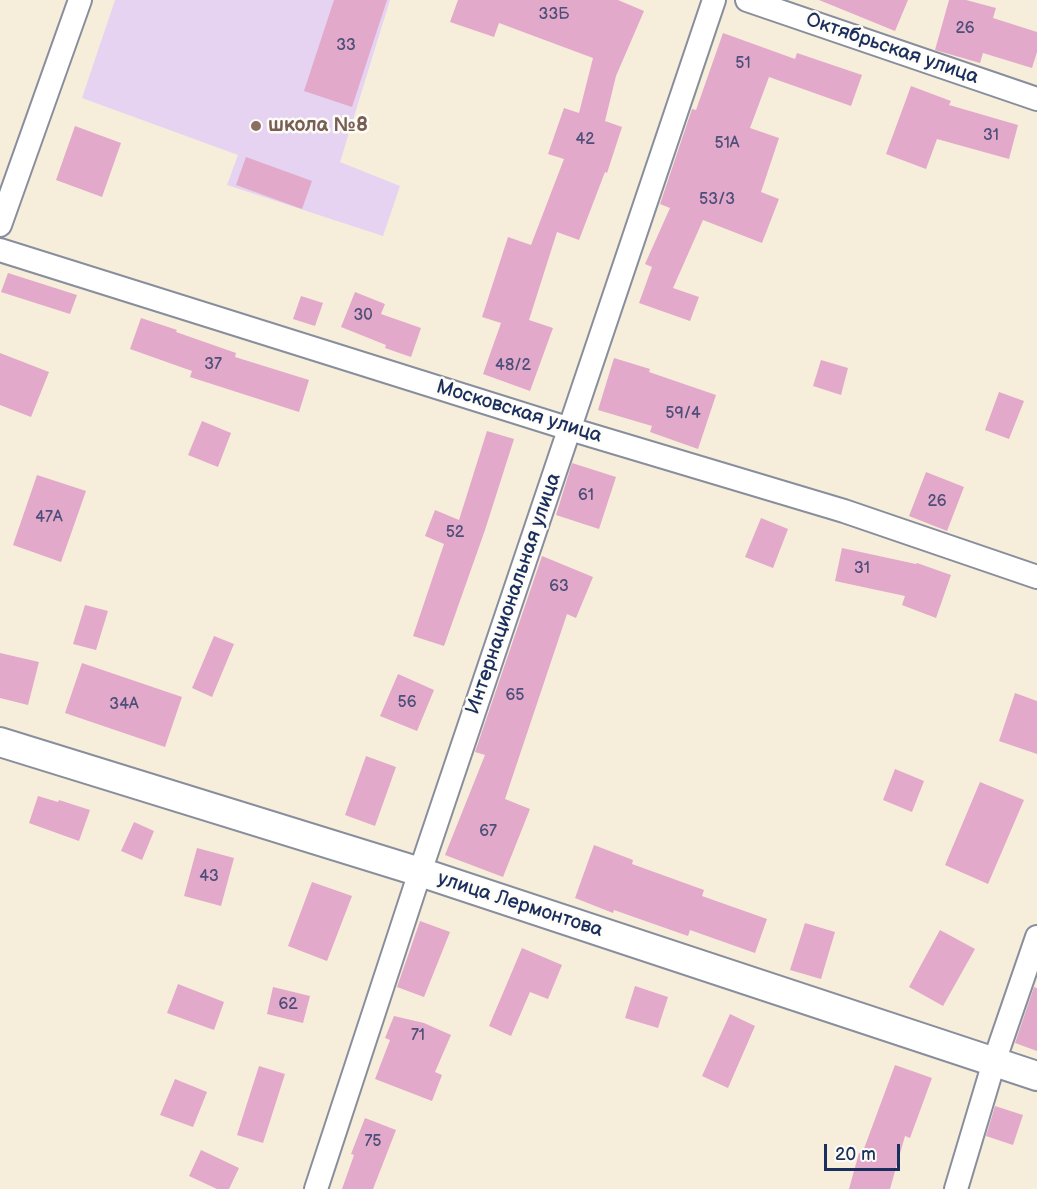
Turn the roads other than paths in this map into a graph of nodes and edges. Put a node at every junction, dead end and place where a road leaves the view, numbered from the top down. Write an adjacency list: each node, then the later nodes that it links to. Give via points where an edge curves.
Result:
1 (80, 0): 5 (street)
2 (714, 0): 7 (street, Интернациональная улица)
3 (747, 0): 4 (street, Октябрьская улица)
4 (1037, 99)
5 (0, 225)
6 (0, 250): 7 (street, Московская улица)
7 (570, 429): 8 (street, Московская улица, via 844,511); 10 (street, Интернациональная улица)
8 (1037, 577)
9 (0, 742): 10 (street, улица Лермонтова)
10 (420, 872): 12 (street, улица Лермонтова); 14 (street, Интернациональная улица)
11 (1037, 937): 12 (street)
12 (994, 1062): 13 (street, улица Лермонтова); 15 (street)
13 (1037, 1076)
14 (316, 1189)
15 (956, 1189)

